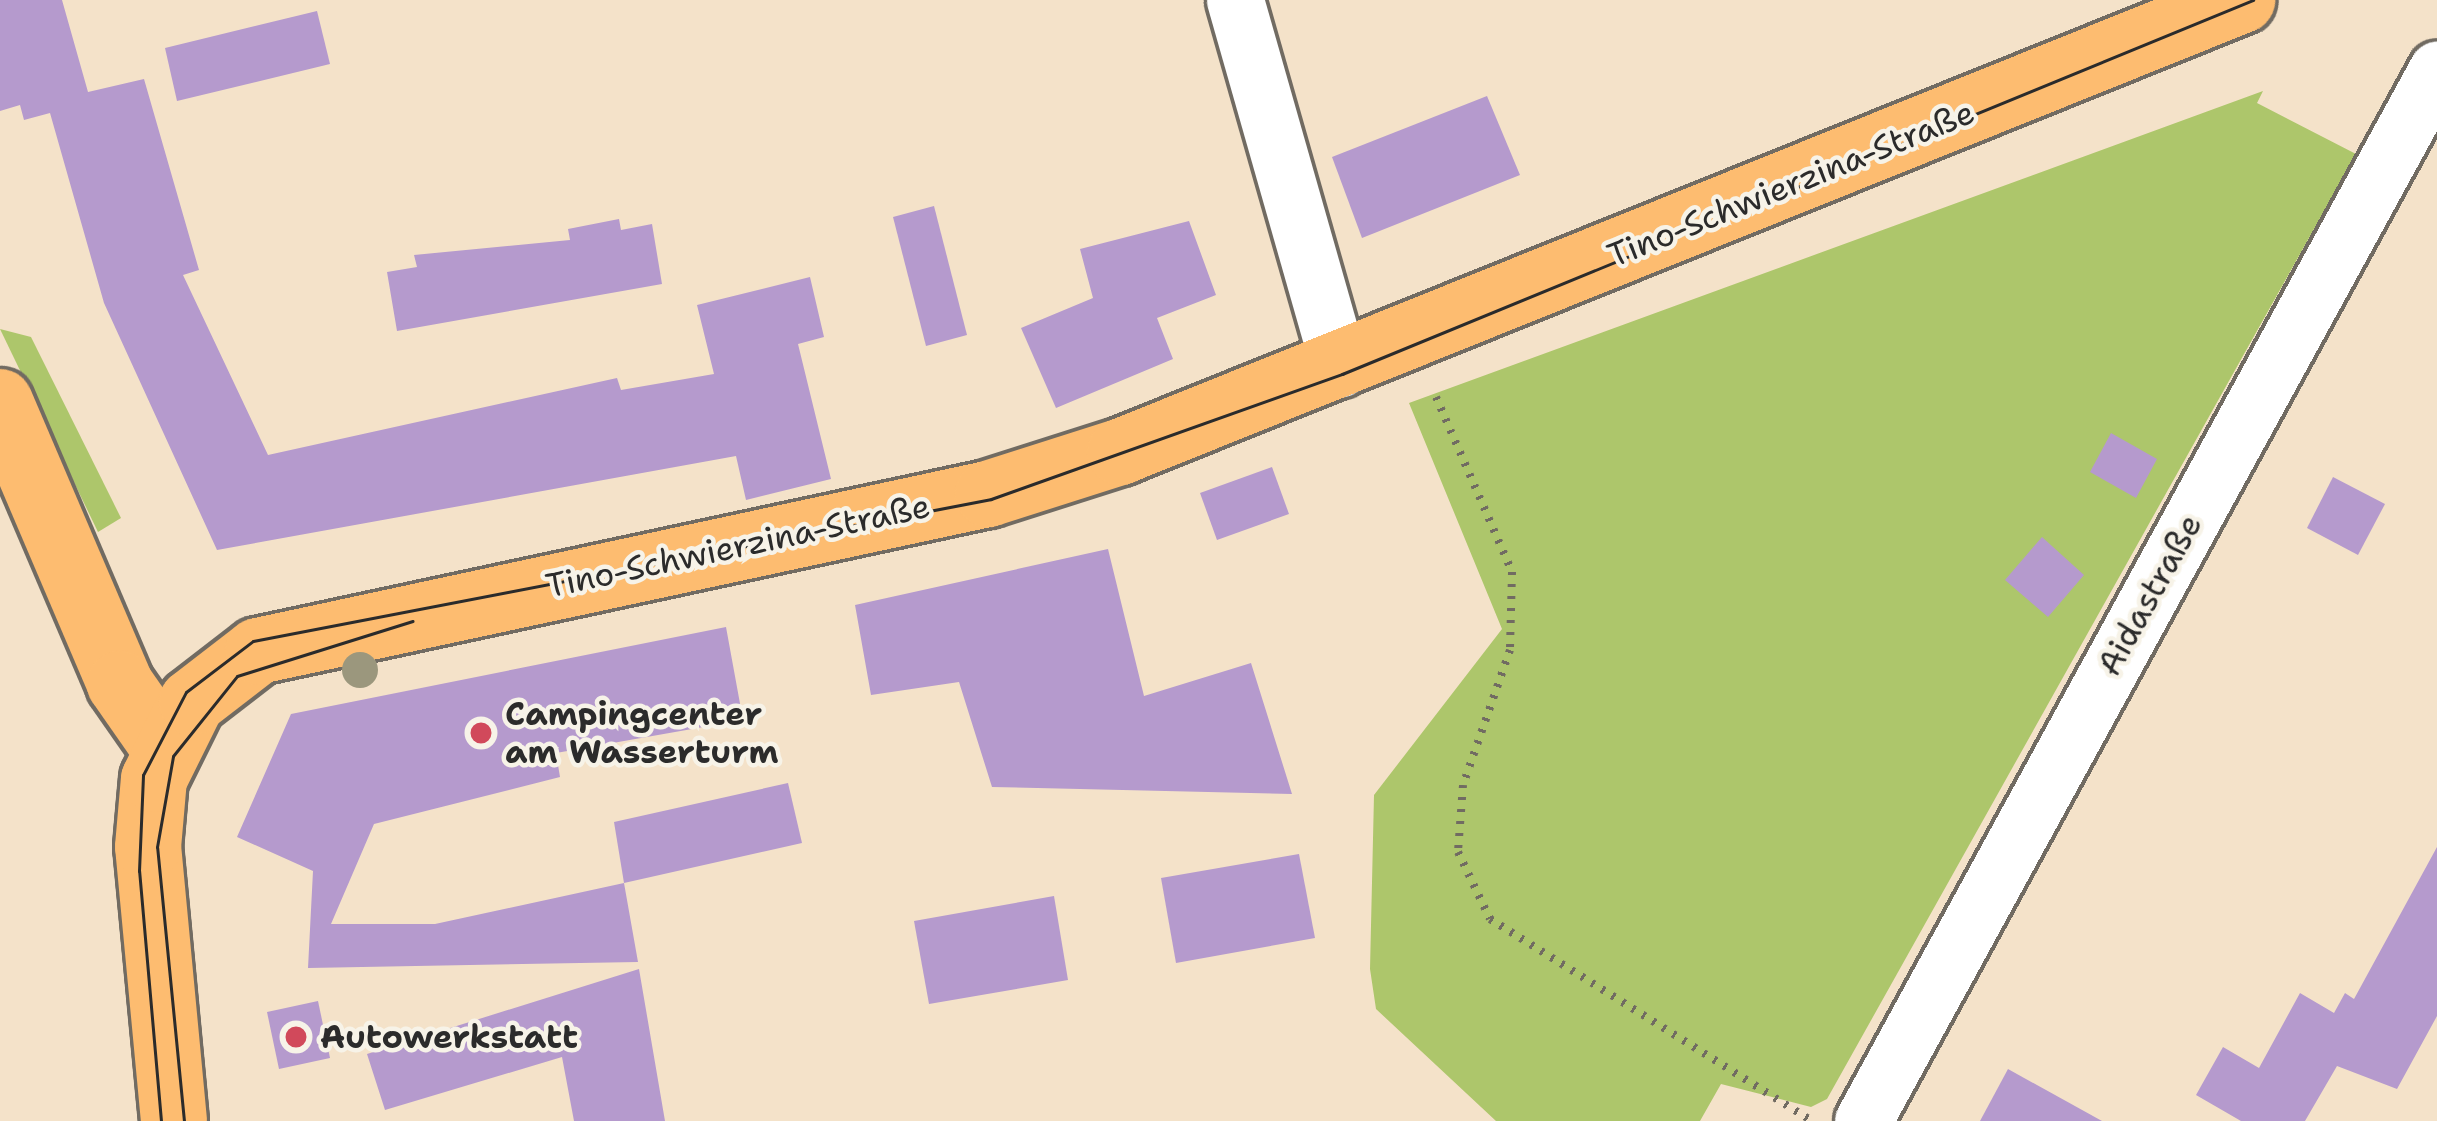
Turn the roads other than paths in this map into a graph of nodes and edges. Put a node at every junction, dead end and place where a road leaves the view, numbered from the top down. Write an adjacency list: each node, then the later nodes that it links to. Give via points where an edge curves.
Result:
1 (1235, 0): 4 (street)
2 (2242, 0): 4 (main road, Tino-Schwierzina-Straße)
3 (2437, 70): 8 (street, Aidastraße)
4 (1340, 368): 6 (main road, Tino-Schwierzina-Straße, via 988,494 286,640 212,681)
5 (0, 402): 6 (main road, via 120,684)
6 (164, 747): 7 (main road, via 148,847)
7 (174, 1121)
8 (1863, 1121)

